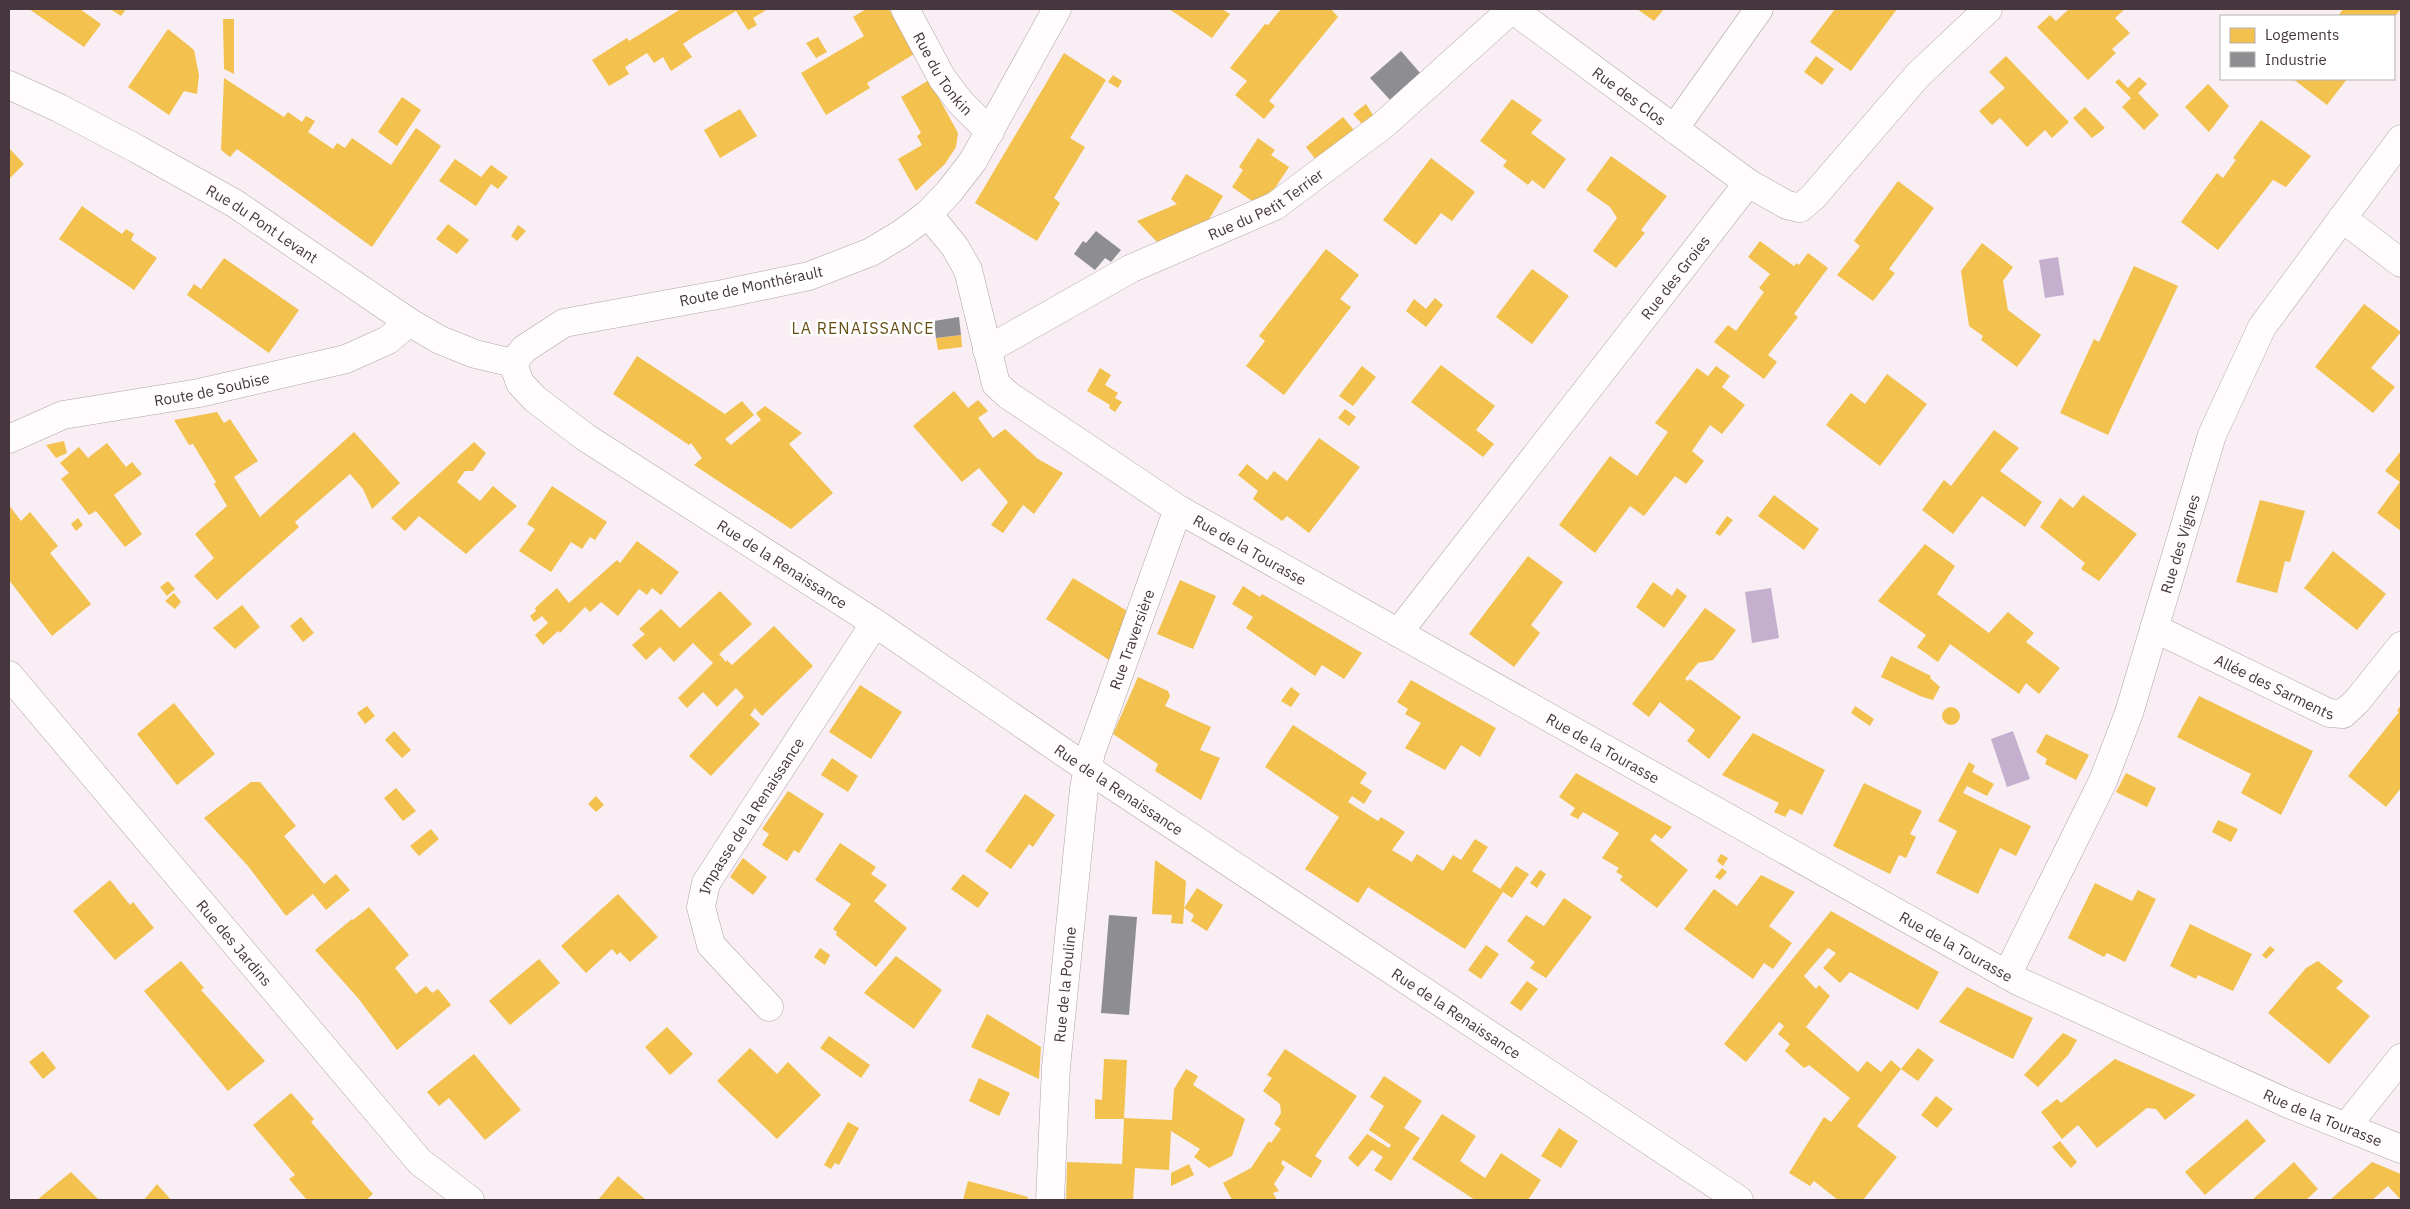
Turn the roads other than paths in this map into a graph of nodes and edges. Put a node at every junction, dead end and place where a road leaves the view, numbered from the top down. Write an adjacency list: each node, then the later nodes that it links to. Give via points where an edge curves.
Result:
1 (905, 9): 8 (street, Rue du Tonkin, via 942,78)
2 (1057, 9): 8 (street, Route de Monthérault)
3 (1512, 9): 7 (street, Rue des Clos); 15 (street, Rue du Petit Terrier, via 1382,126 1274,206 1130,269)
4 (1759, 9): 7 (street)
5 (1988, 9): 10 (street, via 1918,76 1800,208 1787,205)
6 (9, 85): 14 (street, Rue du Pont Levant, via 59,108 234,203)
7 (1674, 128): 10 (street, Rue des Clos)
8 (990, 132): 11 (street, Route de Monthérault, via 950,192)
9 (2401, 139): 12 (street, Rue des Vignes)
10 (1748, 183): 21 (street, Rue des Groies)
11 (928, 214): 15 (street, Rue de la Tourasse, via 968,270); 16 (street, Route de Monthérault, via 871,252 809,276 564,323 524,349)
12 (2342, 218): 13 (street); 20 (street, Rue des Vignes, via 2262,327 2212,435)
13 (2401, 263)
14 (408, 322): 16 (street, Rue du Pont Levant, via 475,354); 17 (street, Route de Soubise, via 388,340 346,359 200,393 63,415)
15 (987, 350): 18 (street, Rue de la Tourasse, via 996,384 1008,395)
16 (513, 363): 19 (street, Rue de la Renaissance, via 520,383 535,399 586,437)
17 (9, 439)
18 (1178, 510): 21 (street, Rue de la Tourasse); 24 (street, Rue Traversière, via 1091,752)
19 (875, 623): 24 (street, Rue de la Renaissance); 26 (street, Impasse de la Renaissance, via 706,883 701,907 711,945)
20 (2154, 628): 22 (street, Allée des Sarments, via 2329,713 2343,714 2357,701); 25 (street, Rue des Vignes, via 2103,781)
21 (1398, 633): 25 (street, Rue de la Tourasse)
22 (2401, 646)
23 (9, 675): 30 (street, Rue des Jardins, via 420,1162)
24 (1088, 769): 31 (street, Rue de la Pouline, via 1056,1067); 32 (street, Rue de la Renaissance)
25 (2007, 975): 28 (street, Rue de la Tourasse)
26 (769, 1007)
27 (2401, 1058): 28 (street)
28 (2346, 1127): 29 (street, Rue de la Tourasse)
29 (2401, 1149)
30 (470, 1200)
31 (1050, 1200)
32 (1739, 1200)

